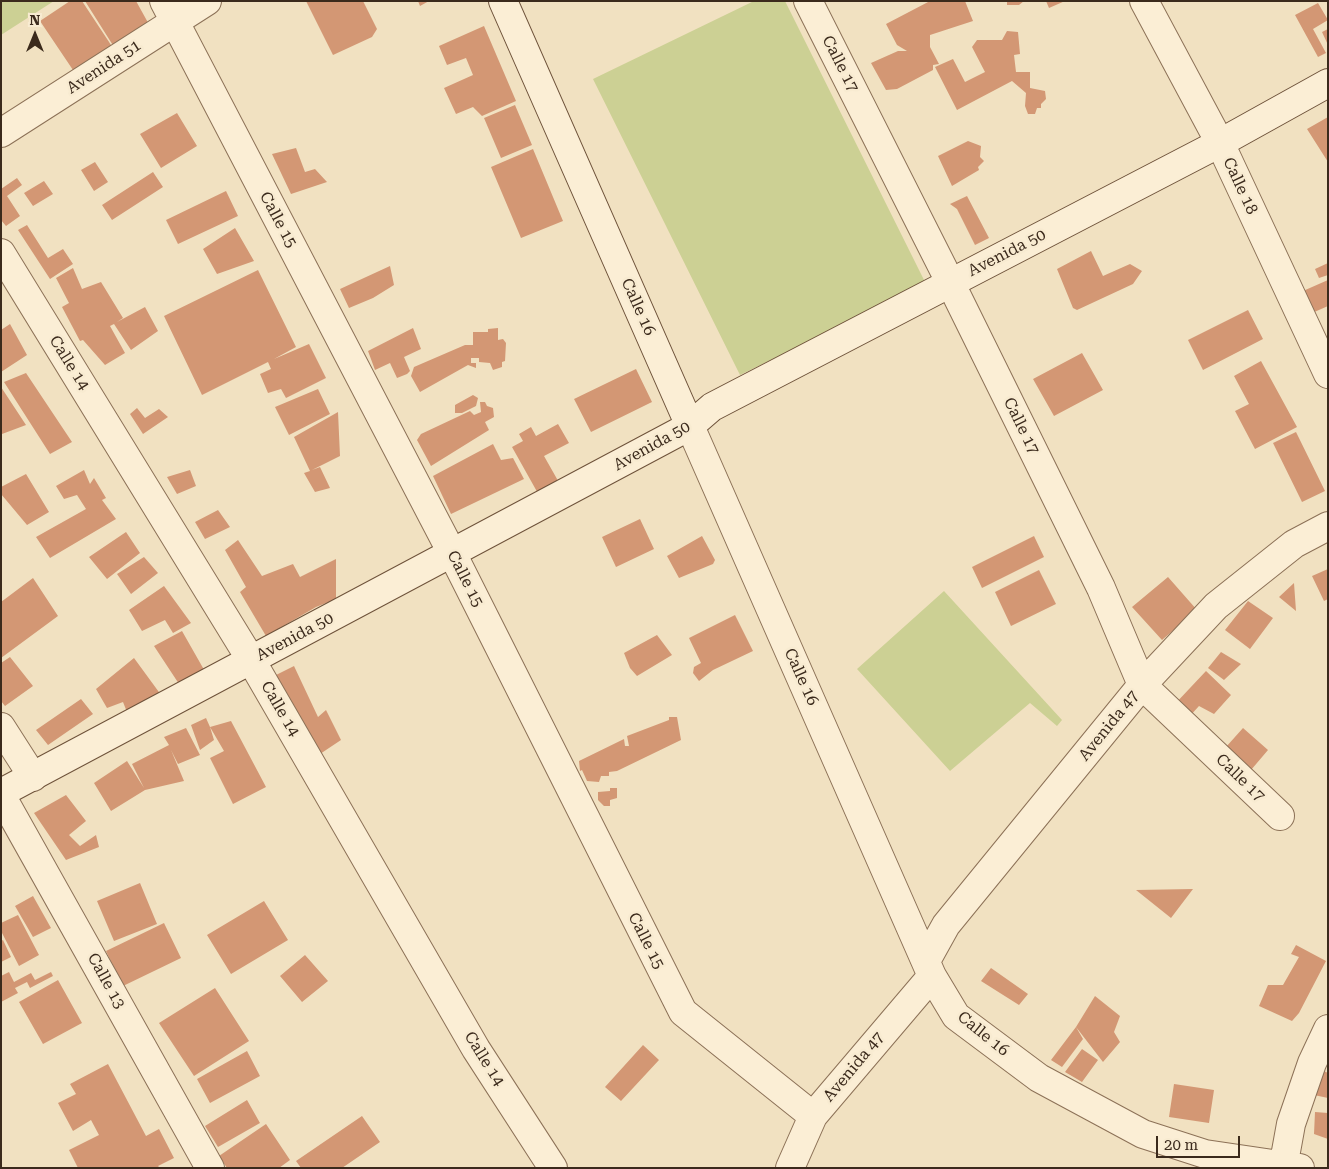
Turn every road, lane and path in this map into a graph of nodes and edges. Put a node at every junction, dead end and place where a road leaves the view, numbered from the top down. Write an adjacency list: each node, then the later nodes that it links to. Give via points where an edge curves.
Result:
1 (207, 1): 5 (street, Avenida 51)
2 (503, 1): 12 (street, Calle 16)
3 (808, 1): 10 (street, Calle 17)
4 (1144, 1): 8 (street, Calle 18)
5 (169, 11): 7 (street, Avenida 51); 14 (street, Calle 15)
6 (1328, 83): 8 (street, Avenida 50)
7 (1, 133)
8 (1220, 143): 10 (street, Avenida 50); 11 (street, Calle 18)
9 (1, 253): 15 (street, Calle 14)
10 (950, 282): 12 (street, Avenida 50, via 712,407); 16 (street, Calle 17, via 1101,588)
11 (1328, 374)
12 (690, 426): 14 (street, Avenida 50); 21 (street, Calle 16)
13 (1328, 526): 16 (street, Avenida 47, via 1294,544 1216,606)
14 (452, 555): 15 (street, Avenida 50); 23 (street, Calle 15, via 682,1012)
15 (251, 660): 18 (street, Avenida 50); 26 (street, Calle 14, via 476,1049)
16 (1142, 685): 20 (street, Calle 17); 21 (street, Avenida 47, via 946,925)
17 (1, 728): 18 (street)
18 (33, 777): 19 (street, Avenida 50)
19 (1, 794): 25 (street, Calle 13)
20 (1280, 816)
21 (929, 969): 23 (street, Avenida 47); 24 (street, Calle 16, via 956,1016 1039,1078 1134,1130 1205,1154)
22 (1328, 1029): 24 (street, via 1312,1063 1291,1124)
23 (813, 1116): 27 (street, Avenida 47)
24 (1288, 1167)
25 (210, 1168)
26 (553, 1168)
27 (790, 1168)

